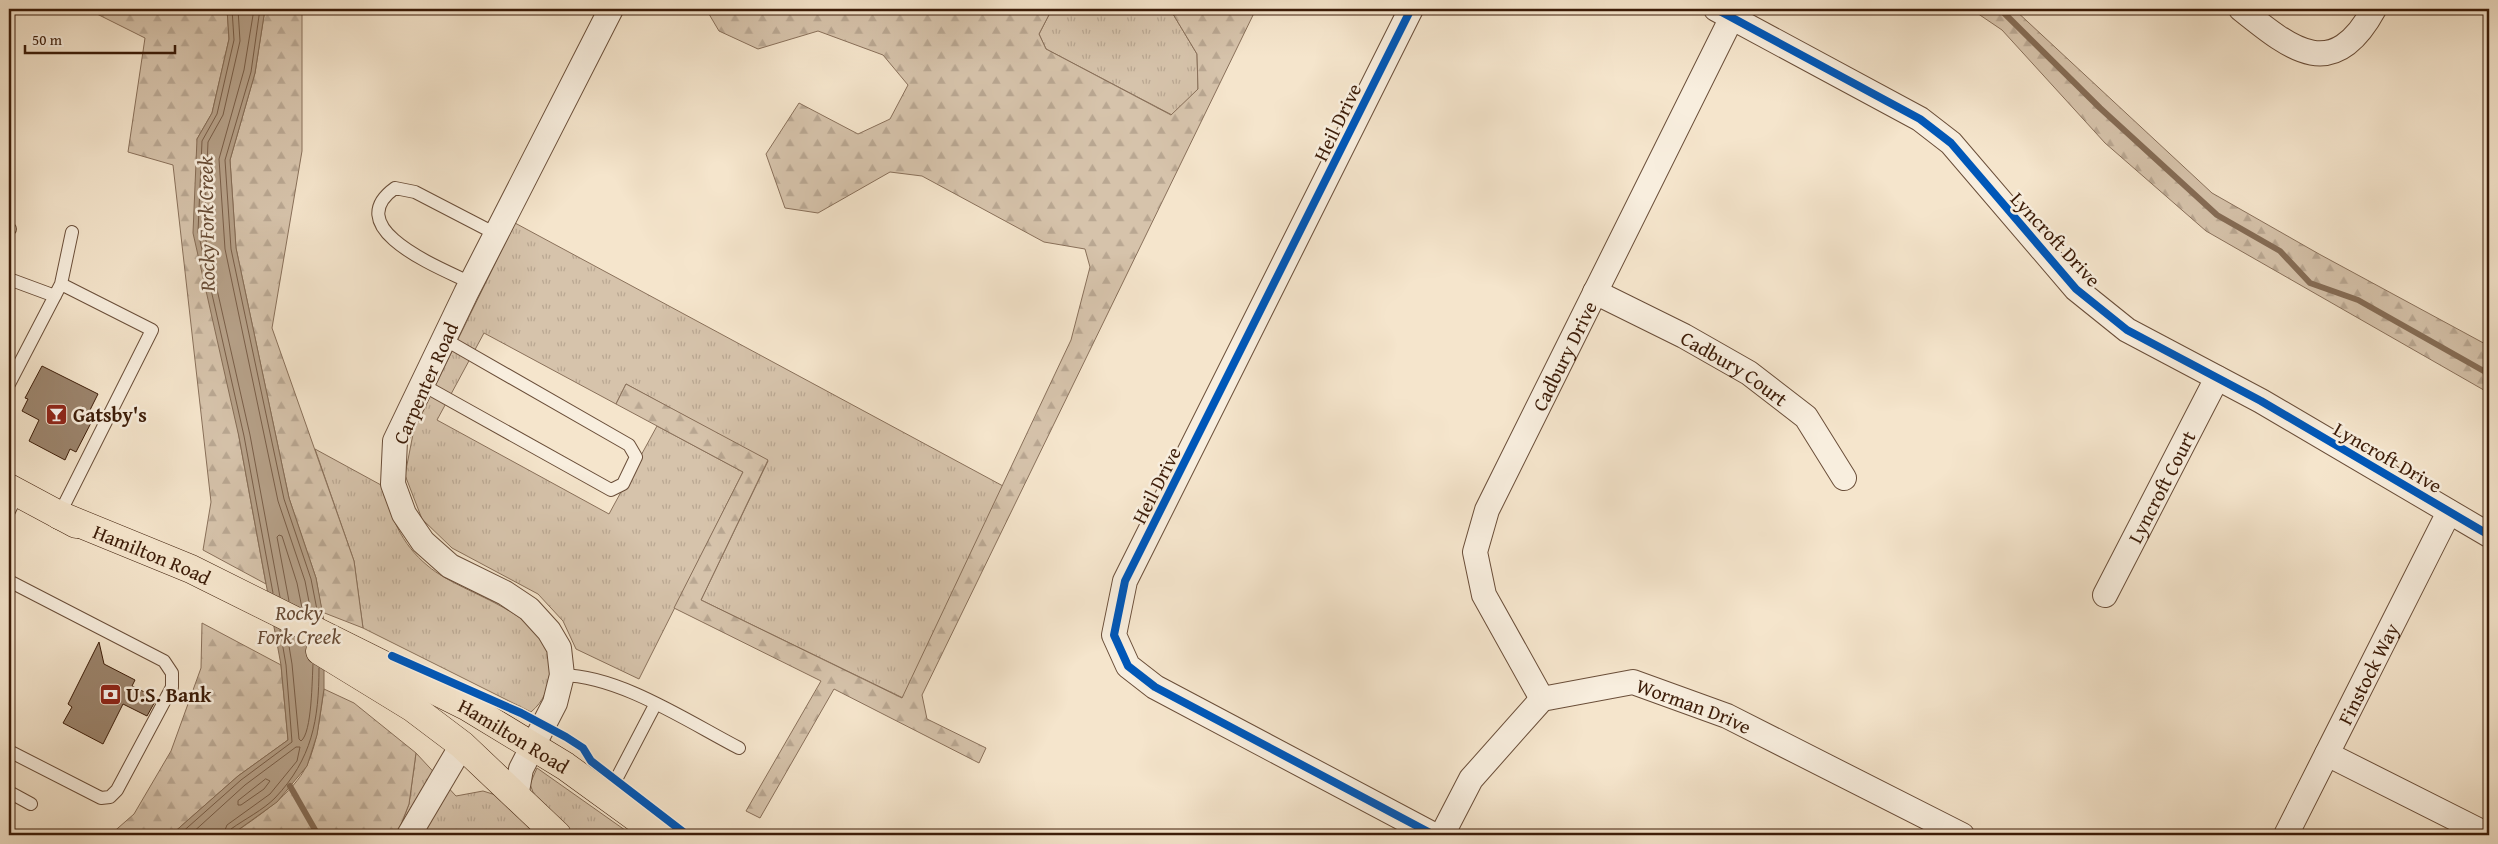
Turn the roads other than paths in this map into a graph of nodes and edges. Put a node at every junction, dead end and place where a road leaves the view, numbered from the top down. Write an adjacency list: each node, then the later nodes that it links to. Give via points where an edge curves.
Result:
1 (611, 9): 7 (street, Carpenter Road)
2 (1411, 9): 41 (street, Heil Drive, via 1125,581 1114,636 1128,666 1155,687)
3 (2241, 9): 4 (street, via 2273,35 2298,49 2329,54 2351,42)
4 (2374, 9)
5 (1724, 13): 11 (street, Cadbury Drive); 14 (street, Lyncroft Drive, via 1920,119 1951,143 2076,288 2126,330)
6 (72, 232): 10 (lane)
7 (496, 234): 9 (street, Carpenter Road); 9 (lane, via 415,192 395,188 384,196 378,212 382,228 395,243)
8 (9, 279): 12 (lane)
9 (471, 282): 13 (street, Carpenter Road)
10 (61, 284): 12 (lane); 20 (lane, via 152,330)
11 (1595, 292): 17 (street, Cadbury Court, via 1750,373 1806,417); 26 (street, Cadbury Drive, via 1487,510 1475,552 1484,595)
12 (55, 296): 15 (lane)
13 (444, 339): 16 (street, Carpenter Road); 16 (lane, via 628,445 636,457 623,484 611,490)
14 (2216, 378): 19 (street, Lyncroft Drive); 23 (street, Lyncroft Court)
15 (9, 384)
16 (421, 384): 24 (street, Carpenter Road, via 395,441 393,484 404,514 423,542 450,566 505,593 529,609 559,648)
17 (1844, 478)
18 (12, 498): 20 (main road, Hamilton Road)
19 (2449, 512): 21 (street, Lyncroft Drive); 32 (street, Finstock Way)
20 (59, 515): 25 (main road, Hamilton Road, via 192,578 324,653)
21 (2489, 535)
22 (9, 581): 31 (lane, via 164,661 172,673 172,687 117,790 110,797 101,798)
23 (2105, 595)
24 (562, 675): 27 (lane, via 583,675 602,680); 29 (street, Carpenter Road, via 555,703)
25 (384, 678): 28 (main road, Hamilton Road, via 413,708); 29 (main road, Hamilton Road, via 468,707)
26 (1542, 700): 42 (street, via 1471,779); 43 (street, Worman Drive, via 1633,682 1726,716)
27 (655, 705): 30 (lane); 34 (lane)
28 (462, 745): 36 (main road, Hamilton Road); 37 (street)
29 (534, 746): 34 (main road, Hamilton Road); 36 (street, Carpenter Road, via 521,769)
30 (739, 748)
31 (9, 751)
32 (2327, 754): 44 (street, Finstock Way); 45 (street)
33 (9, 792): 35 (lane)
34 (608, 796): 40 (main road, Hamilton Road)
35 (31, 804)
36 (524, 805): 38 (main road, Hamilton Road); 39 (main road, Hamilton Road)
37 (409, 835)
38 (549, 835)
39 (557, 835)
40 (660, 835)
41 (1434, 835)
42 (1442, 835)
43 (1962, 835)
44 (2286, 835)
45 (2488, 835)

